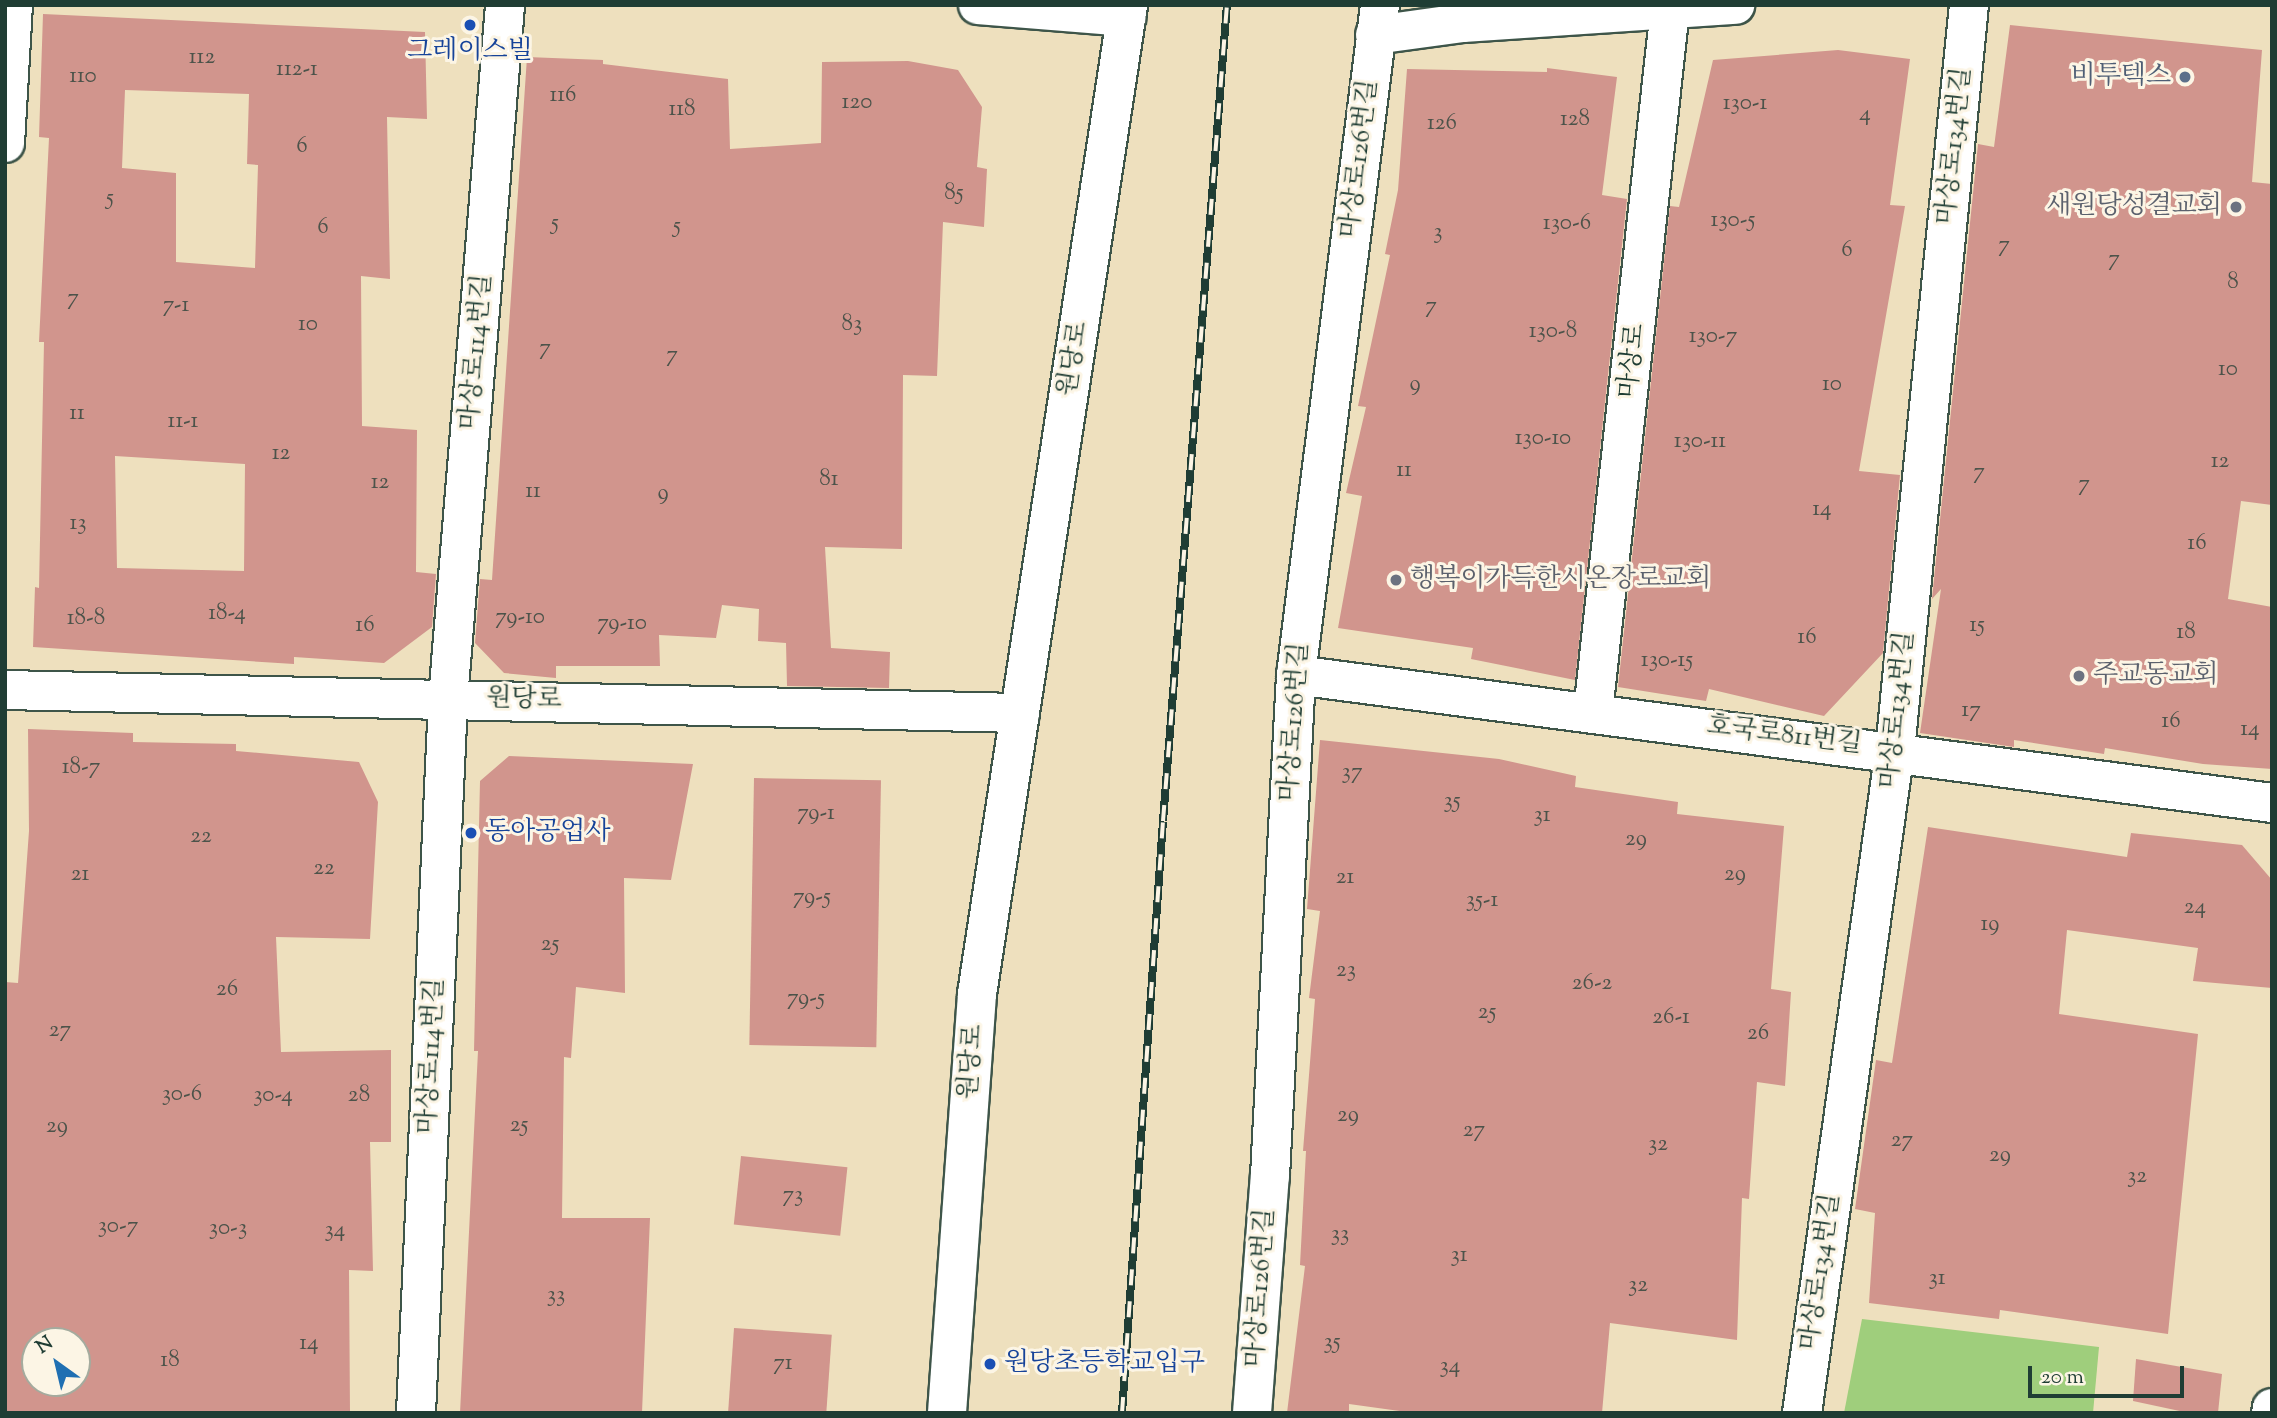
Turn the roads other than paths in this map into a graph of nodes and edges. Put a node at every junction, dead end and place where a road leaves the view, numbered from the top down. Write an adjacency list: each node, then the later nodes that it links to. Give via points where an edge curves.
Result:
1 (13, 5): 10 (street)
2 (505, 5): 13 (street, 마상로114번길)
3 (978, 5): 7 (street)
4 (1735, 5): 6 (street)
5 (1969, 5): 16 (street, 마상로134번길)
6 (1670, 9): 8 (street); 14 (street, 마상로)
7 (1127, 11): 15 (street, 원당로)
8 (1463, 14): 9 (street)
9 (1377, 20): 11 (street, 마상로126번길)
10 (5, 143)
11 (1296, 676): 14 (street, 호국로811번길); 20 (street, 마상로126번길, via 1270,1176)
12 (5, 690): 13 (street)
13 (448, 699): 15 (street, 원당로); 18 (street, 마상로114번길)
14 (1593, 712): 16 (street, 호국로811번길)
15 (1020, 713): 19 (street, 원당로, via 977,994)
16 (1895, 750): 17 (street, 호국로811번길); 21 (street, 마상로134번길)
17 (2272, 803)
18 (416, 1413)
19 (947, 1413)
20 (1252, 1413)
21 (1802, 1413)

